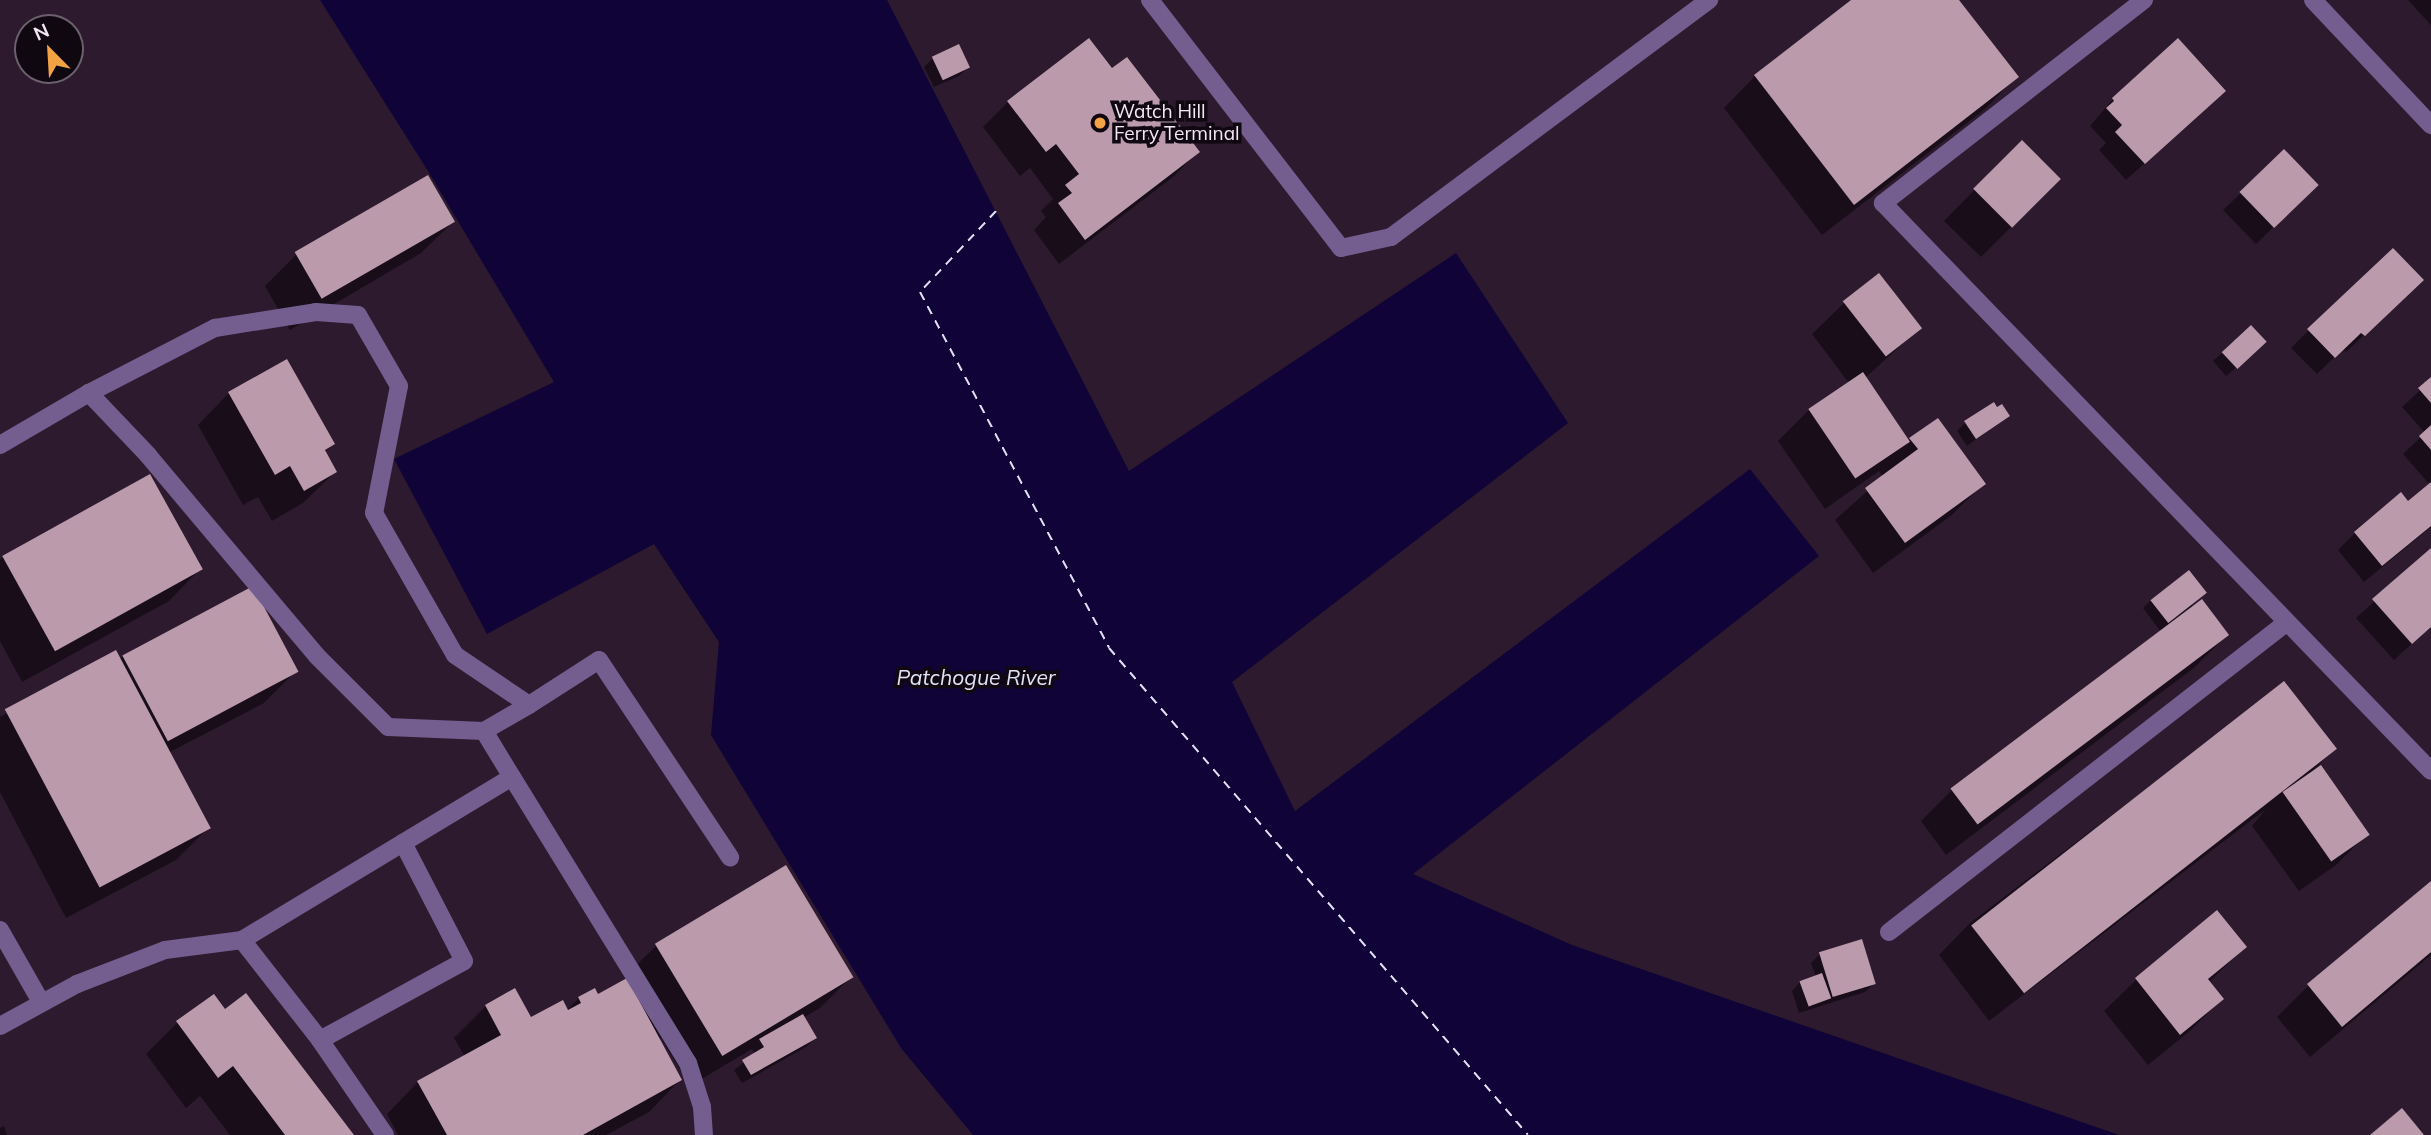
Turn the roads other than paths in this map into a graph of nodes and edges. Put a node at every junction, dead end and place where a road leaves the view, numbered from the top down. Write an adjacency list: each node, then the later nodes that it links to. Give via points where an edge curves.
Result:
1 (1150, 0): 2 (street, via 1341,248 1391,237)
2 (1709, 0)
3 (2144, 0): 8 (street, via 1883,203)
4 (2313, 0): 5 (street)
5 (2431, 125)
6 (89, 393): 7 (street); 9 (street, via 215,328 316,312 358,315 399,386 374,513 455,655); 10 (street, via 148,454 317,656 388,727)
7 (0, 445)
8 (2287, 622): 11 (street); 16 (street)
9 (529, 705): 10 (street); 14 (street, via 599,660)
10 (484, 731): 12 (street)
11 (2431, 771)
12 (512, 778): 13 (street); 22 (street, via 688,1063 702,1107)
13 (403, 843): 17 (street); 20 (street, via 464,961)
14 (730, 857)
15 (0, 930): 18 (street)
16 (1889, 932)
17 (242, 940): 18 (street, via 165,950); 20 (street)
18 (41, 1002): 19 (street)
19 (0, 1026)
20 (320, 1040): 21 (street)
21 (385, 1135)
22 (704, 1135)

